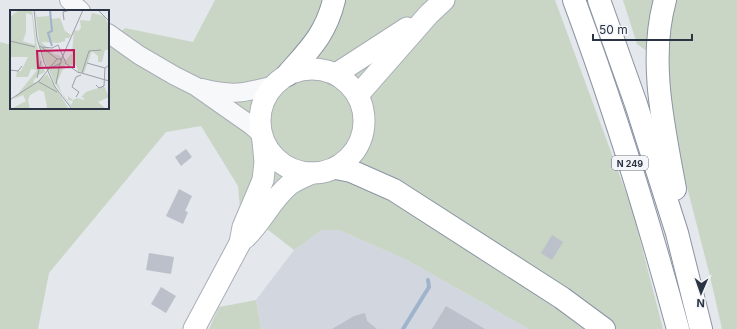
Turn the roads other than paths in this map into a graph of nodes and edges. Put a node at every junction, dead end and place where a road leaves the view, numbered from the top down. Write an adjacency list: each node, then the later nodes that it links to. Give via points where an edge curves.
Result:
1 (69, 0): 7 (street)
2 (334, 0): 11 (highway, via 327,23 316,42)
3 (444, 0): 8 (main road)
4 (574, 0): 21 (highway, N 249, via 628,155)
5 (599, 0): 17 (highway, N 249, via 638,110)
6 (665, 0): 17 (highway, via 657,52 657,72 680,211)
7 (80, 10)
8 (429, 14): 10 (main road); 13 (main road)
9 (109, 34): 12 (street, via 139,55)
10 (336, 74): 11 (main road, via 314,68 299,70); 13 (main road)
11 (280, 80): 12 (street, via 236,94); 14 (main road, via 269,90 262,106 259,118)
12 (195, 86): 14 (street, via 252,126)
13 (358, 95): 15 (main road, via 364,115 362,138 352,155)
14 (262, 138): 16 (main road, via 271,154 284,165 297,171); 18 (main road, via 265,162 263,180 243,227)
15 (336, 168): 16 (main road); 20 (highway, via 351,171 394,190 562,298)
16 (312, 173): 18 (main road, via 290,184 273,202 255,229)
17 (677, 233): 22 (highway, N 249)
18 (240, 243): 19 (main road)
19 (194, 329)
20 (604, 329)
21 (678, 329)
22 (701, 329)

